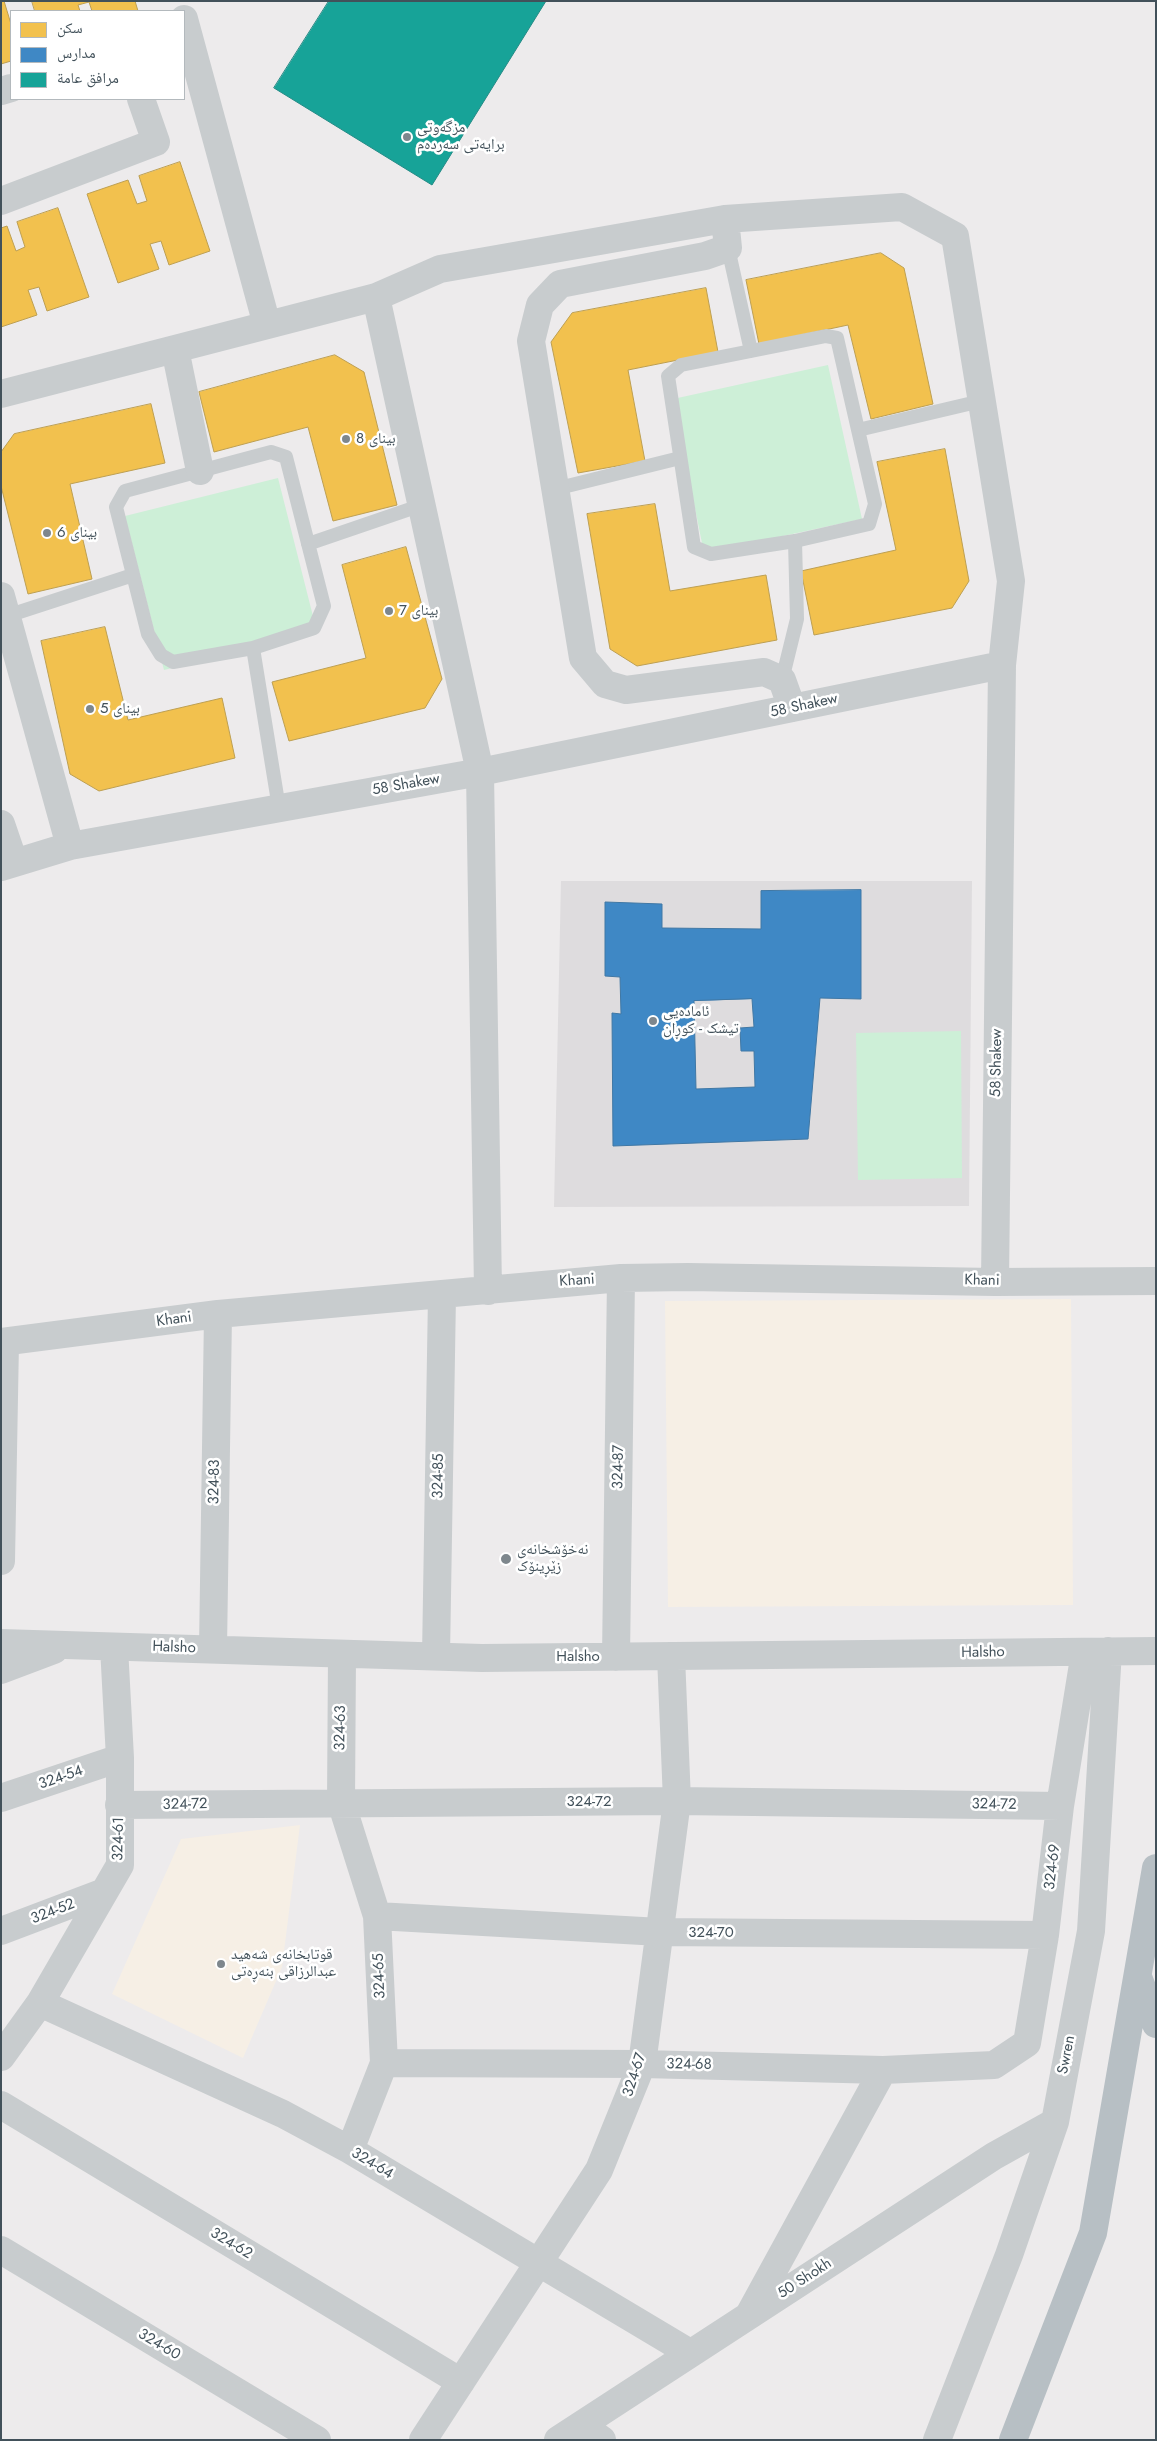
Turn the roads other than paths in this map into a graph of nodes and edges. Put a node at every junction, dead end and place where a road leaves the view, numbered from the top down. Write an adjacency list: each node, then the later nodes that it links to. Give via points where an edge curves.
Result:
1 (185, 23): 7 (street)
2 (141, 100): 3 (street, via 156,142)
3 (1, 200)
4 (725, 219): 5 (street); 6 (street, via 440,269); 11 (street, via 902,207 955,236)
5 (728, 248): 9 (lane); 15 (street, via 705,256 560,284 540,305 531,341)
6 (376, 297): 7 (street); 16 (street)
7 (267, 325): 8 (street)
8 (176, 349): 10 (street); 14 (street)
9 (751, 351): 12 (lane, via 826,336 837,338); 13 (lane, via 681,365 668,376)
10 (1, 394)
11 (981, 400): 12 (lane); 22 (street, via 1011,581)
12 (858, 430): 17 (lane, via 875,504 869,524)
13 (680, 458): 15 (lane); 17 (lane, via 694,547 711,554)
14 (200, 471): 18 (lane, via 270,452 286,456); 19 (lane, via 125,491 116,507)
15 (555, 489): 23 (street, via 583,658 605,684 626,690 764,672)
16 (422, 505): 18 (lane); 25 (street)
17 (795, 541): 23 (lane, via 797,619)
18 (308, 544): 21 (lane, via 324,606 314,628)
19 (133, 575): 20 (lane); 21 (lane, via 148,634 161,655 173,662)
20 (4, 606): 28 (street)
21 (253, 648): 26 (lane)
22 (1002, 665): 24 (street, 58 Shakew); 32 (street, 58 Shakew)
23 (782, 680): 24 (street)
24 (792, 708): 25 (street, 58 Shakew)
25 (480, 772): 26 (street, 58 Shakew); 33 (street)
26 (279, 808): 28 (street, 58 Shakew)
27 (1, 824): 29 (street)
28 (70, 846): 29 (street, 58 Shakew)
29 (8, 865)
30 (621, 1278): 32 (street, Khani); 33 (street, Khani, via 554,1282); 46 (street, 324-87)
31 (1156, 1280): 32 (street, Khani)
32 (995, 1282)
33 (488, 1291): 34 (street, Khani)
34 (442, 1295): 35 (street, Khani); 45 (street, 324-85)
35 (218, 1314): 36 (street, Khani); 41 (street, 324-83)
36 (3, 1342): 37 (street)
37 (1, 1561)
38 (1, 1643): 39 (street, Halsho)
39 (66, 1645): 40 (street, Halsho); 48 (street)
40 (114, 1647): 41 (street, Halsho); 49 (street, 324-61)
41 (213, 1650): 44 (street, Halsho)
42 (1097, 1651): 43 (street, Halsho); 47 (street, Halsho); 54 (street, 324-69); 70 (street, Swren, via 1091,1930)
43 (1156, 1651)
44 (342, 1654): 45 (street, Halsho); 52 (street, 324-63)
45 (436, 1656): 46 (street, Halsho)
46 (616, 1656): 47 (street, Halsho)
47 (671, 1656): 51 (street, 324-67)
48 (1, 1670)
49 (120, 1758): 50 (street, 324-54); 53 (street, 324-61)
50 (1, 1798)
51 (677, 1801): 52 (street, 324-72); 54 (street, 324-72); 59 (street, 324-67)
52 (340, 1802): 53 (street, 324-72); 57 (street, 324-65)
53 (119, 1805): 56 (street, 324-61, via 120,1866)
54 (1060, 1806): 60 (street, 324-69)
55 (1156, 1868): 61 (highway)
56 (104, 1892): 58 (street, 324-52); 62 (street, 324-61)
57 (377, 1916): 59 (street, 324-70); 65 (street, 324-65)
58 (1, 1932)
59 (660, 1932): 60 (street, 324-70); 66 (street, 324-67)
60 (1045, 1935): 67 (street, 324-69, via 1027,2043)
61 (1137, 1976): 63 (highway); 82 (highway, via 1093,2233)
62 (40, 2003): 64 (street, 324-61); 71 (street, 324-64, via 283,2114)
63 (1156, 2024)
64 (3, 2051)
65 (384, 2063): 66 (street, 324-68); 71 (street, 324-65)
66 (642, 2064): 68 (street, 324-68); 73 (street, 324-67, via 600,2170)
67 (994, 2065): 68 (street, 324-68)
68 (883, 2070): 74 (street)
69 (1, 2105): 76 (street, 324-62)
70 (1055, 2122): 74 (street, 50 Shokh, via 994,2156); 81 (street, Swren, via 1009,2255)
71 (350, 2150): 73 (street, 324-64)
72 (1, 2250): 78 (street, 324-60)
73 (539, 2264): 75 (street, 324-64); 76 (street, 324-67)
74 (748, 2317): 75 (street, 50 Shokh)
75 (690, 2353): 77 (street, 50 Shokh)
76 (461, 2382): 79 (street, 324-67)
77 (592, 2432): 80 (street, 50 Shokh)
78 (317, 2440)
79 (423, 2440)
80 (558, 2440)
81 (937, 2440)
82 (1013, 2440)

